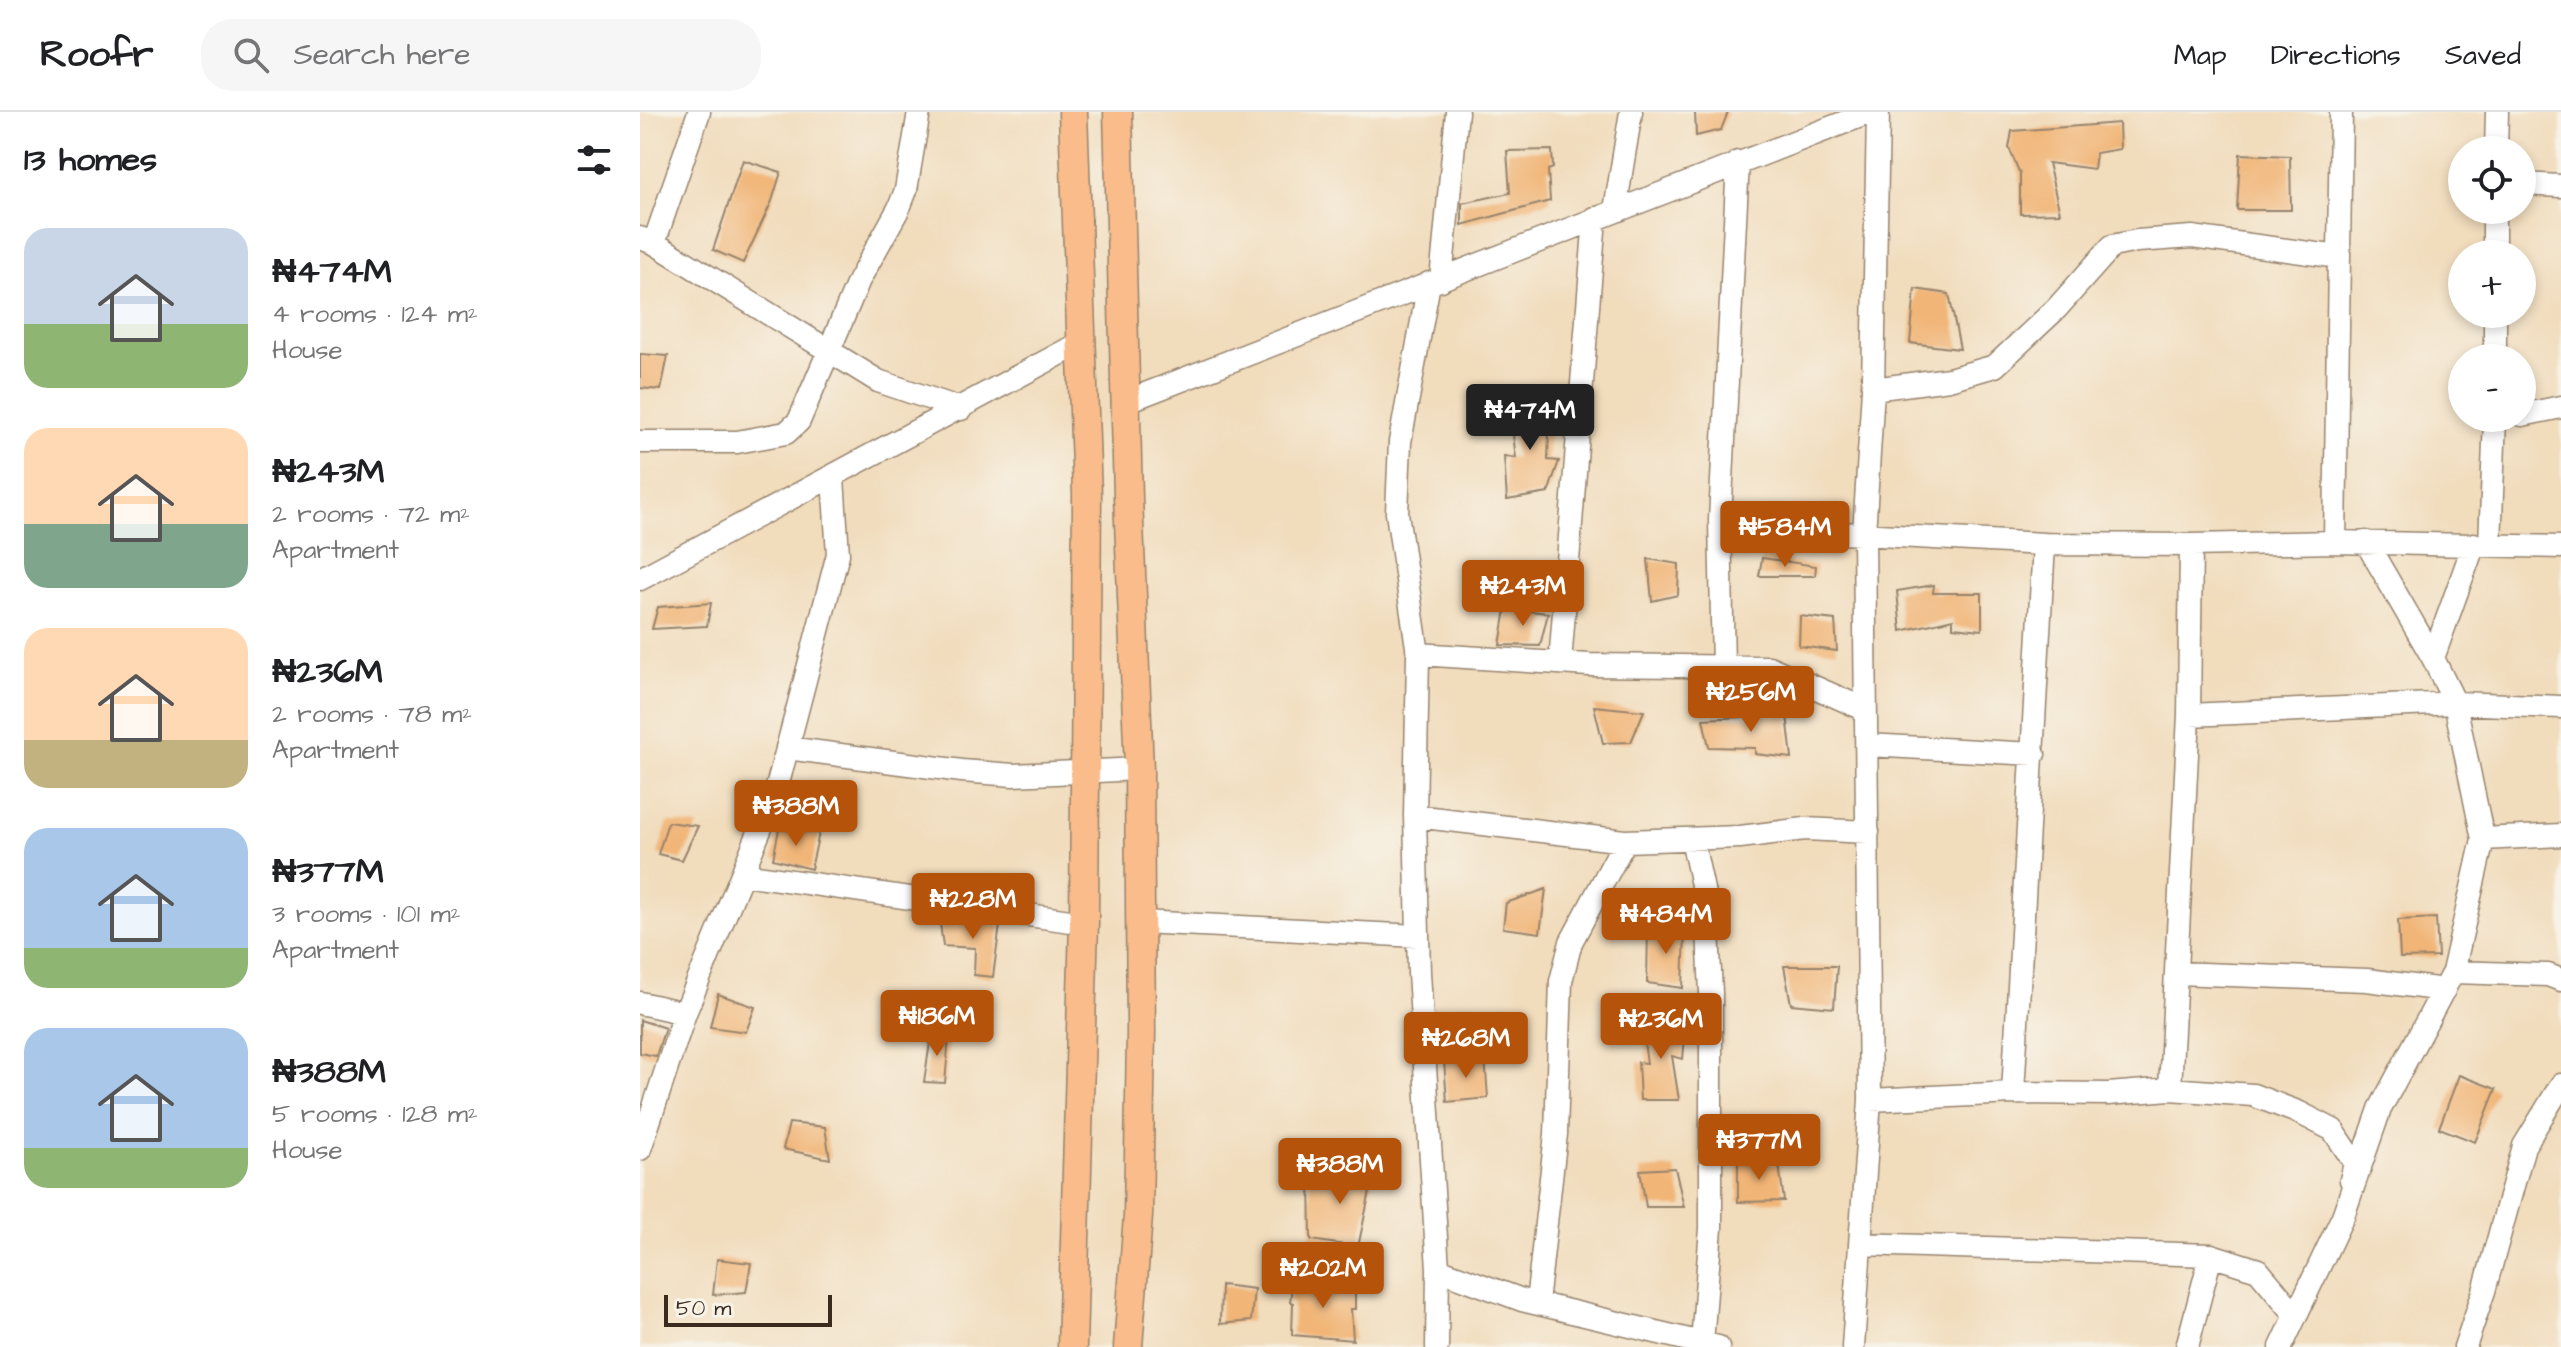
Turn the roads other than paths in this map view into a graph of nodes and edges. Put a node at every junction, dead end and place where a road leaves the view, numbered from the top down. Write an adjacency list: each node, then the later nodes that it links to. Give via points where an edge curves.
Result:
1 (699, 112): 16 (street)
2 (919, 112): 20 (street, via 906,190)
3 (1073, 112): 19 (main road)
4 (1118, 112): 22 (main road)
5 (1457, 112): 18 (street)
6 (1631, 112): 15 (street)
7 (1871, 112): 12 (street)
8 (1878, 112): 21 (street)
9 (2341, 112): 17 (street)
10 (2497, 112): 11 (street)
11 (2496, 136)
12 (1738, 162): 15 (street); 29 (street)
13 (2536, 185): 14 (street)
14 (2561, 186)
15 (1605, 214): 18 (street); 40 (street)
16 (647, 240): 20 (street)
17 (2339, 257): 21 (street, via 2192,237 2112,246 1995,366 1949,379); 31 (street)
18 (1435, 282): 22 (street); 38 (street, via 1400,442 1397,513)
19 (1082, 342): 24 (street); 50 (main road, via 1087,494)
20 (828, 352): 24 (street, via 878,381); 27 (street, via 799,421 786,433 737,442)
21 (1873, 389): 30 (street)
22 (1125, 402): 49 (main road)
23 (2561, 407): 25 (street)
24 (961, 409): 28 (street)
25 (2536, 412)
26 (2498, 432): 34 (street)
27 (640, 442)
28 (833, 478): 37 (street); 47 (street, via 838,554)
29 (1720, 520): 30 (street, via 1749,528); 41 (street)
30 (1864, 534): 33 (street); 44 (street)
31 (2335, 542): 32 (street); 35 (street)
32 (2366, 542): 34 (street); 39 (street)
33 (2044, 544): 35 (street); 48 (street)
34 (2482, 544): 36 (street); 39 (street)
35 (2191, 545): 45 (street)
36 (2561, 547)
37 (640, 579)
38 (1418, 654): 40 (street); 51 (street)
39 (2433, 658): 42 (street)
40 (1560, 663): 41 (street)
41 (1723, 667): 44 (street, via 1769,667)
42 (2455, 703): 43 (street); 45 (street); 55 (street)
43 (2561, 707)
44 (1864, 709): 46 (street)
45 (2189, 715): 61 (street)
46 (1867, 745): 48 (street); 52 (street)
47 (787, 748): 50 (street, via 1013,775); 57 (street)
48 (2034, 754): 68 (street)
49 (1139, 769): 50 (street); 58 (main road)
50 (1083, 771): 59 (main road)
51 (1415, 816): 56 (street); 60 (street)
52 (1868, 832): 54 (street, via 1805,829); 69 (street)
53 (2561, 835): 55 (street)
54 (1692, 839): 56 (street); 77 (street, via 1707,908 1711,993)
55 (2483, 839): 63 (street)
56 (1625, 841): 75 (street, via 1571,942 1561,981 1556,1134)
57 (743, 874): 59 (street); 65 (street)
58 (1140, 922): 60 (street); 79 (main road, via 1138,1216)
59 (1084, 923): 78 (main road)
60 (1418, 936): 74 (street)
61 (2176, 973): 63 (street); 67 (street)
62 (2561, 980): 63 (street, via 2548,975)
63 (2448, 981): 71 (street, via 2380,1109)
64 (640, 1003): 65 (street)
65 (685, 1013): 70 (street)
66 (2561, 1085): 84 (street, via 2524,1146)
67 (2170, 1089): 68 (street); 71 (street, via 2253,1095 2333,1130 2355,1163)
68 (2013, 1093): 69 (street)
69 (1870, 1100): 72 (street)
70 (640, 1149)
71 (2343, 1216): 76 (street)
72 (1860, 1244): 73 (street); 81 (street)
73 (2211, 1255): 76 (street, via 2258,1270); 82 (street)
74 (1438, 1269): 75 (street); 80 (street)
75 (1537, 1303): 77 (street)
76 (2295, 1314): 83 (street)
77 (1710, 1345)
78 (1072, 1347)
79 (1128, 1347)
80 (1437, 1347)
81 (1853, 1347)
82 (2187, 1347)
83 (2281, 1347)
84 (2465, 1347)

